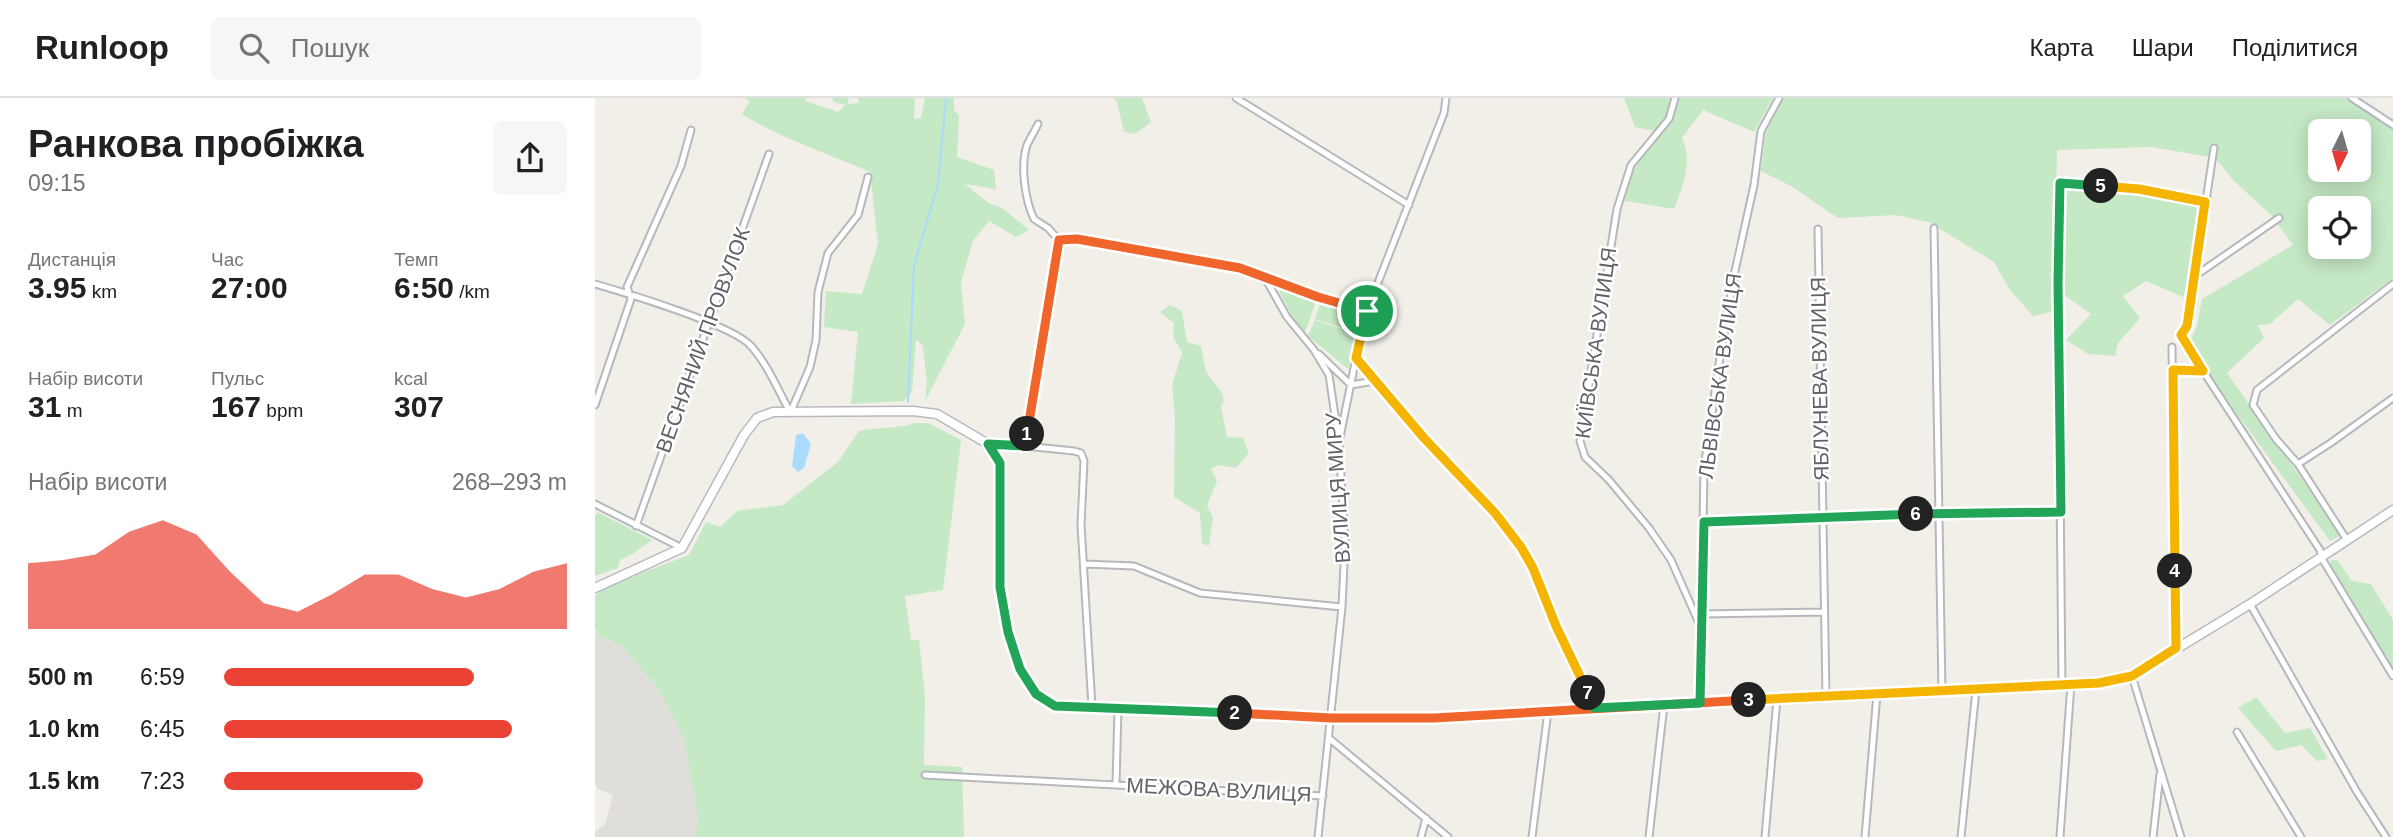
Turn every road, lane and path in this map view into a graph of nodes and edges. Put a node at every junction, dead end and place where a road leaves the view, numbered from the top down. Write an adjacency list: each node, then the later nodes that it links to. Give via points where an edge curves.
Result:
1 (1235, 98): 13 (street)
2 (1446, 98): 13 (street)
3 (1675, 98): 55 (street, КИЇВСЬКА ВУЛИЦЯ, via 1669,118 1631,165 1617,209 1580,441 1585,457 1609,480 1671,560)
4 (1779, 98): 44 (street, ЛЬВІВСЬКА ВУЛИЦЯ, via 1761,131 1731,296 1704,468)
5 (2353, 98): 7 (street)
6 (1038, 124): 17 (street, via 1027,145 1028,197 1034,219)
7 (2393, 125)
8 (691, 130): 22 (street, via 681,166 627,287)
9 (2214, 148): 12 (street)
10 (769, 154): 24 (street, ВЕСНЯНИЙ ПРОВУЛОК)
11 (868, 177): 34 (street, via 858,215 828,253 818,292 810,367)
12 (2205, 202): 18 (street); 41 (street, via 2139,189 2060,183)
13 (1409, 205): 23 (street)
14 (2279, 218): 18 (street)
15 (1934, 228): 42 (street)
16 (1818, 229): 43 (street, ЯБЛУНЕВА ВУЛИЦЯ)
17 (1059, 240): 19 (street, via 1077,239 1240,268); 37 (street)
18 (2195, 276): 29 (street, via 2187,326 2181,335)
19 (1265, 278): 23 (street); 26 (street, ВУЛИЦЯ МИРУ, via 1287,317)
20 (595, 284): 22 (street)
21 (2393, 284): 38 (street, via 2257,390 2253,405)
22 (630, 294): 24 (street); 33 (street)
23 (1367, 311): 27 (street)
24 (709, 324): 34 (street, via 750,344); 45 (street, ВЕСНЯНИЙ ПРОВУЛОК)
25 (2172, 347): 28 (street)
26 (1314, 350): 31 (street); 35 (street, ВУЛИЦЯ МИРУ, via 1329,375)
27 (1356, 358): 30 (street); 31 (street)
28 (2173, 370): 29 (street); 56 (street)
29 (2203, 371): 48 (street)
30 (1374, 381): 31 (street); 68 (street, via 1521,547)
31 (1351, 385): 35 (street)
32 (2393, 398): 38 (street)
33 (595, 405)
34 (790, 412): 36 (street, via 937,414); 47 (street, via 757,418)
35 (1339, 443): 52 (street, ВУЛИЦЯ МИРУ, via 1345,542)
36 (988, 444): 37 (street); 67 (street, via 1000,463 1000,587 1020,669 1036,694 1055,706)
37 (1025, 446): 49 (street, via 1074,451 1084,460)
38 (2298, 464): 46 (street)
39 (595, 504): 45 (street)
40 (2393, 510): 46 (street)
41 (2061, 512): 42 (street); 59 (street)
42 (1939, 513): 43 (street); 61 (street)
43 (1821, 520): 44 (street); 53 (street, ЯБЛУНЕВА ВУЛИЦЯ)
44 (1704, 522): 54 (street, ЛЬВІВСЬКА ВУЛИЦЯ)
45 (636, 526): 47 (street)
46 (2347, 540): 48 (street)
47 (681, 548): 50 (street)
48 (2321, 557): 51 (street); 58 (street)
49 (1084, 564): 52 (street, via 1134,566 1200,593); 67 (street)
50 (595, 588)
51 (2250, 604): 56 (street); 91 (street)
52 (1342, 607): 71 (street, ВУЛИЦЯ МИРУ)
53 (1824, 612): 54 (street); 63 (street, ЯБЛУНЕВА ВУЛИЦЯ)
54 (1700, 614): 55 (street, ЛЬВІВСЬКА ВУЛИЦЯ)
55 (1700, 624): 65 (street, ЛЬВІВСЬКА ВУЛИЦЯ)
56 (2176, 648): 57 (street)
57 (2132, 676): 59 (street); 74 (street)
58 (2393, 676)
59 (2066, 685): 60 (street); 87 (street)
60 (1976, 690): 61 (street); 86 (street)
61 (1942, 691): 62 (street)
62 (1877, 694): 63 (street); 85 (street)
63 (1826, 696): 64 (street)
64 (1777, 699): 65 (street); 84 (street)
65 (1700, 703): 66 (street)
66 (1664, 705): 68 (street); 83 (street)
67 (1092, 707): 69 (street)
68 (1594, 708): 70 (street)
69 (1118, 709): 71 (street); 76 (street, МЕЖОВА ВУЛИЦЯ)
70 (1548, 711): 71 (street); 82 (street)
71 (1331, 718): 73 (street, МЕЖОВА ВУЛИЦЯ)
72 (2237, 732): 90 (street)
73 (1329, 739): 77 (street, МЕЖОВА ВУЛИЦЯ); 78 (street)
74 (2160, 770): 88 (street); 89 (street)
75 (925, 775): 76 (street, МЕЖОВА ВУЛИЦЯ)
76 (1116, 784): 77 (street, МЕЖОВА ВУЛИЦЯ)
77 (1323, 796): 79 (street, МЕЖОВА ВУЛИЦЯ)
78 (1426, 818): 80 (street); 81 (street)
79 (1318, 837)
80 (1421, 837)
81 (1448, 837)
82 (1532, 837)
83 (1649, 837)
84 (1765, 837)
85 (1865, 837)
86 (1961, 837)
87 (2060, 837)
88 (2153, 837)
89 (2181, 837)
90 (2301, 837)
91 (2386, 837)

